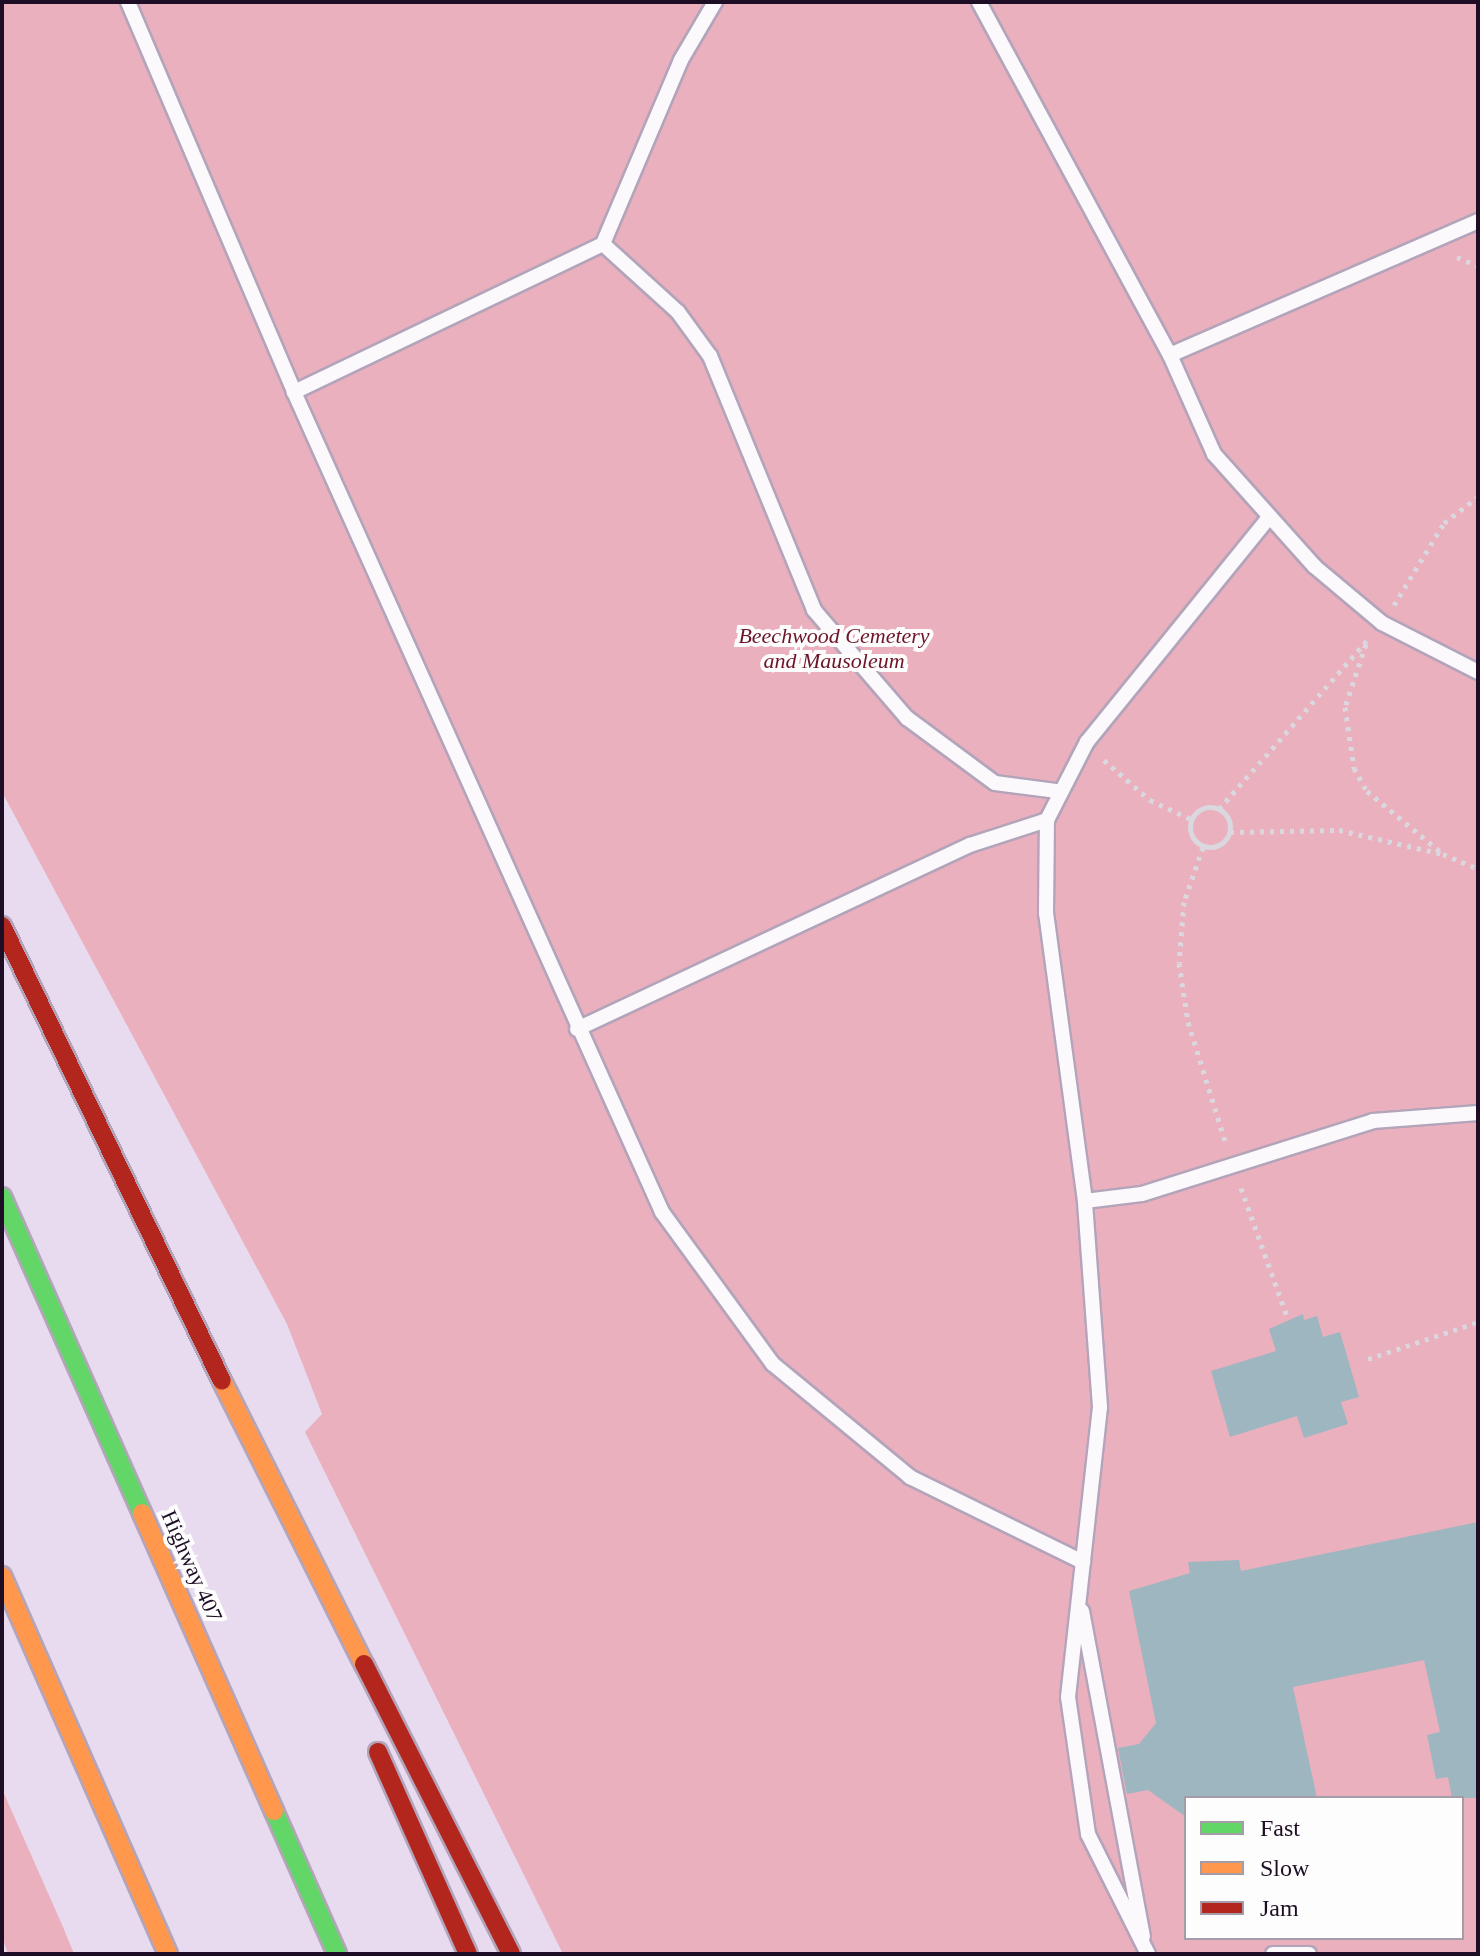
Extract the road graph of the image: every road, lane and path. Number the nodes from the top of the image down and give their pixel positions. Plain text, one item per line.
1 (128, 2) edge
2 (715, 2) edge
3 (979, 2) edge
4 (1478, 221) edge
5 (603, 244) junction
6 (1170, 355) junction
7 (294, 392) junction
8 (1478, 497) edge
9 (1267, 520) junction
10 (1382, 623) junction
11 (1368, 639) junction
12 (1478, 672) edge
13 (1087, 742) junction
14 (1057, 791) junction
15 (1219, 809) junction
16 (1191, 819) junction
17 (1047, 820) junction
18 (1230, 832) junction
19 (1203, 847) junction
20 (1443, 854) junction
21 (1478, 869) edge
22 (2, 926) edge
23 (577, 1029) junction
24 (1478, 1113) edge
25 (1234, 1168) junction
26 (2, 1197) edge
27 (1085, 1201) junction
28 (1288, 1319) dead end
29 (1478, 1322) edge
30 (1368, 1359) dead end
31 (243, 1424) junction
32 (1083, 1562) junction
33 (2, 1576) edge
34 (1079, 1595) junction
35 (342, 1668) dead end
36 (372, 1740) dead end
37 (1147, 1953) edge
38 (167, 1954) edge
39 (337, 1954) edge
40 (468, 1954) edge
41 (511, 1954) edge
42 (1273, 1954) edge
43 (1309, 1954) edge

1 - 7 lane
2 - 5 lane
3 - 6 lane
4 - 6 lane
5 - 7 lane
5 - 14 lane
6 - 9 lane
7 - 23 lane
8 - 10 path
9 - 10 lane
9 - 13 lane
10 - 11 path
10 - 12 lane
11 - 15 path
11 - 20 path
13 - 14 lane
13 - 16 path
14 - 17 lane
15 - 16 path
15 - 18 path
16 - 19 path
17 - 23 lane
17 - 27 lane
18 - 19 path
18 - 20 path
19 - 25 path
20 - 21 path
22 - 31 highway
23 - 32 lane
24 - 25 lane
25 - 27 lane
25 - 28 path
26 - 39 highway, Highway 407
27 - 32 lane
29 - 30 path
31 - 35 highway
31 - 41 highway
32 - 34 lane
33 - 38 highway
34 - 37 lane
34 - 37 lane
36 - 40 highway
42 - 43 lane

